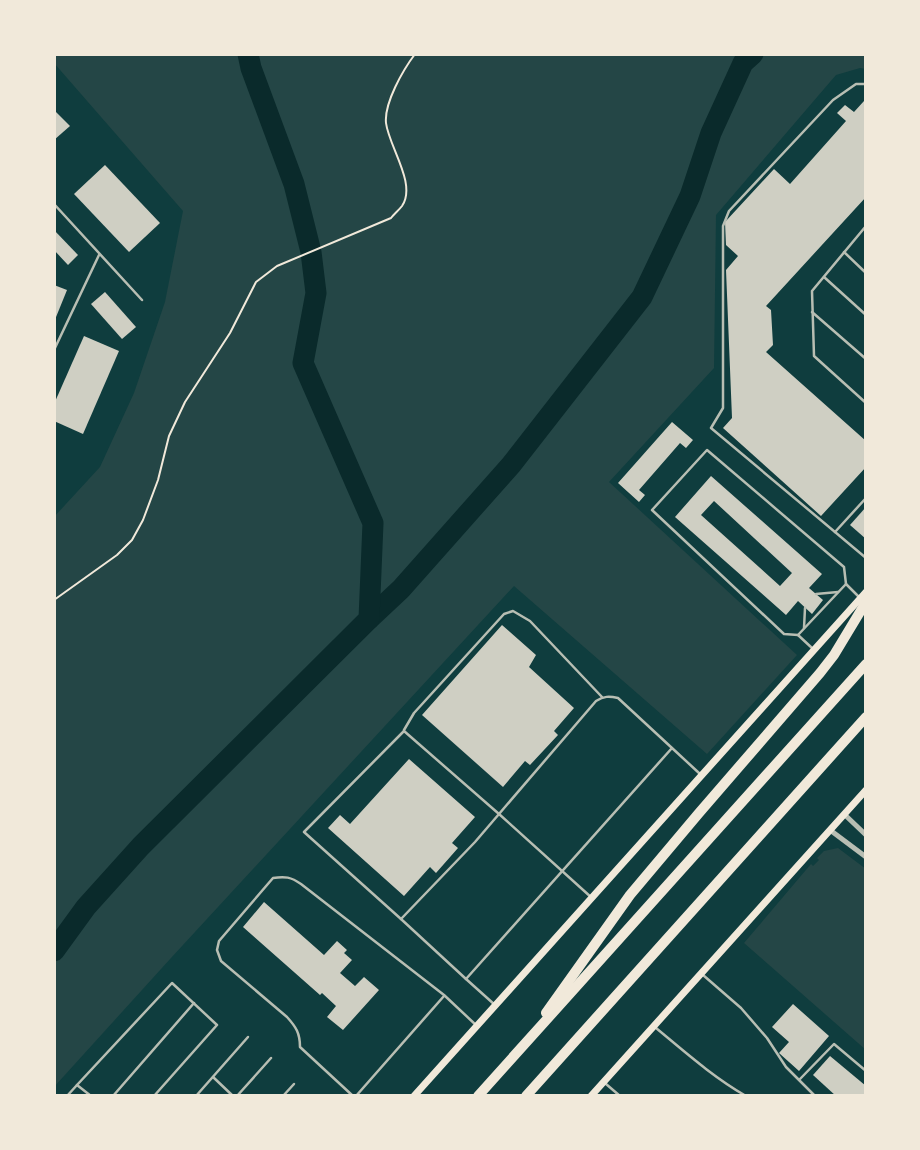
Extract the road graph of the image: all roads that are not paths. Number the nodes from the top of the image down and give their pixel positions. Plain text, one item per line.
1 (866, 84) edge
2 (54, 204) edge
3 (866, 226) edge
4 (844, 253) junction
5 (100, 254) junction
6 (866, 273) edge
7 (823, 277) junction
8 (142, 300) dead end
9 (813, 312) junction
10 (866, 315) edge
11 (54, 350) edge
12 (866, 359) edge
13 (866, 403) edge
14 (866, 498) edge
15 (834, 533) junction
16 (866, 558) edge
17 (845, 584) junction
18 (838, 592) junction
19 (816, 594) dead end
20 (864, 597) edge
21 (805, 608) dead end
22 (804, 628) junction
23 (798, 635) junction
24 (814, 650) junction
25 (866, 664) edge
26 (602, 697) junction
27 (866, 717) edge
28 (404, 731) junction
29 (672, 748) junction
30 (702, 776) junction
31 (866, 790) edge
32 (499, 814) junction
33 (844, 814) junction
34 (830, 830) junction
35 (866, 835) edge
36 (866, 857) edge
37 (562, 871) junction
38 (592, 898) junction
39 (401, 919) junction
40 (701, 973) junction
41 (466, 979) junction
42 (444, 995) junction
43 (194, 1003) junction
44 (495, 1005) junction
45 (477, 1026) junction
46 (653, 1026) junction
47 (248, 1037) dead end
48 (517, 1052) junction
49 (271, 1058) dead end
50 (866, 1071) edge
51 (213, 1077) junction
52 (800, 1079) junction
53 (603, 1082) junction
54 (77, 1084) junction
55 (294, 1084) dead end
56 (67, 1096) edge
57 (91, 1096) edge
58 (113, 1096) edge
59 (153, 1096) edge
60 (196, 1096) edge
61 (235, 1096) edge
62 (283, 1096) edge
63 (354, 1096) edge
64 (414, 1096) edge
65 (478, 1096) edge
66 (526, 1096) edge
67 (590, 1096) edge
68 (620, 1096) edge
69 (746, 1096) edge
70 (815, 1096) edge

1 - 15 lane
2 - 5 lane
3 - 4 lane
4 - 6 lane
4 - 7 lane
5 - 8 lane
5 - 11 lane
7 - 9 lane
7 - 10 lane
9 - 12 lane
9 - 13 lane
14 - 15 lane
15 - 16 lane
17 - 18 lane
17 - 20 lane
17 - 23 lane
18 - 19 lane
18 - 22 lane
20 - 24 main road
20 - 48 highway
21 - 22 lane
22 - 23 lane
23 - 24 lane
24 - 30 main road
25 - 48 highway
26 - 28 lane
26 - 29 lane
26 - 32 lane
27 - 66 highway
28 - 32 lane
28 - 39 lane
29 - 30 lane
29 - 37 lane
30 - 38 main road
31 - 33 main road
32 - 37 lane
32 - 39 lane
33 - 34 main road
33 - 35 street
34 - 36 street
34 - 40 main road
37 - 38 lane
37 - 41 lane
38 - 44 main road
39 - 41 lane
40 - 46 main road
40 - 52 lane
41 - 44 lane
42 - 45 lane
42 - 63 lane
42 - 63 lane
43 - 54 lane
43 - 58 lane
43 - 59 lane
44 - 45 main road
45 - 64 main road
46 - 53 main road
46 - 69 lane
47 - 51 lane
48 - 65 highway
49 - 61 lane
50 - 52 lane
51 - 60 lane
51 - 61 lane
52 - 70 lane
53 - 67 main road
53 - 68 lane
54 - 56 lane
54 - 57 lane
55 - 62 lane

